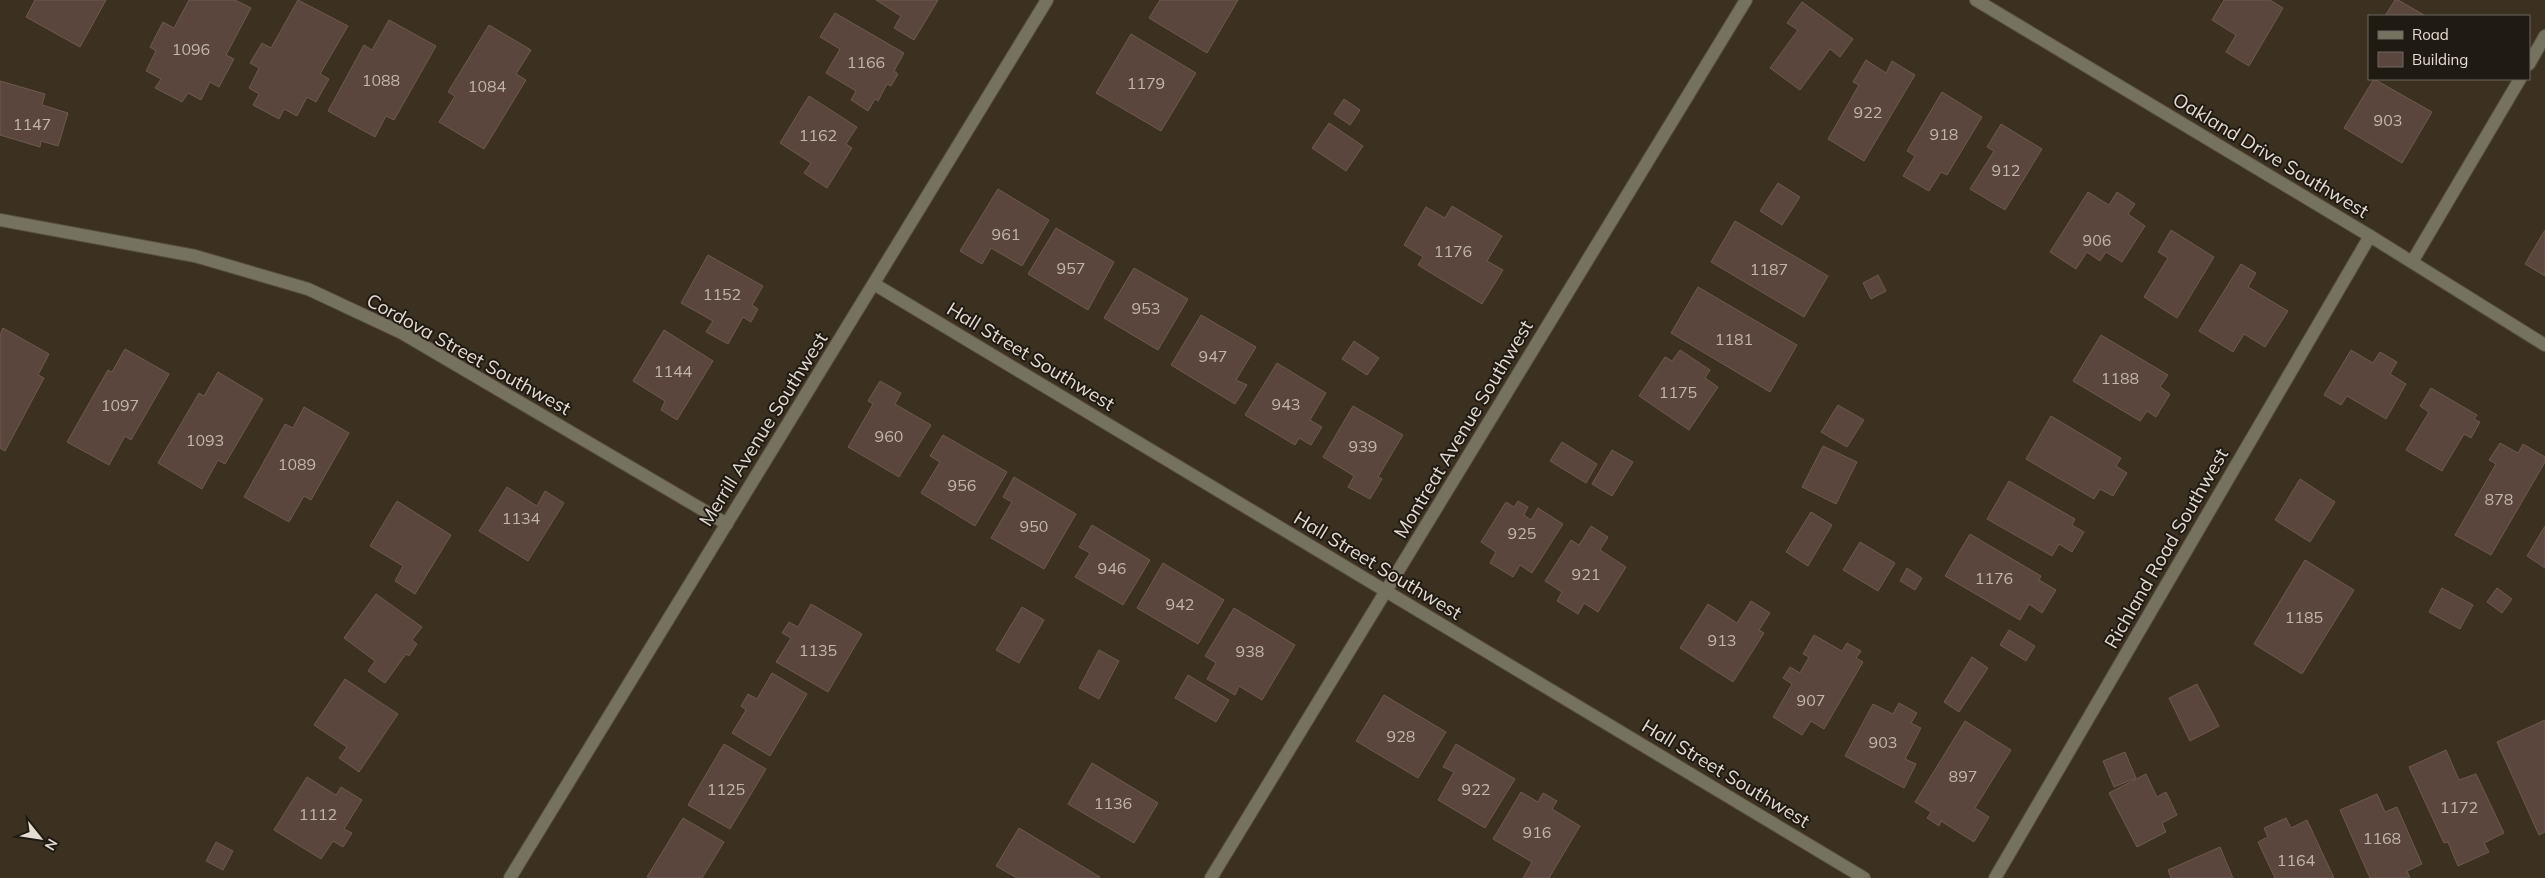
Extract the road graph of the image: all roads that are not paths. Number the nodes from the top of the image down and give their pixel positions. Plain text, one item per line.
1 (1047, 0) edge
2 (1746, 0) edge
3 (1976, 0) edge
4 (2545, 36) edge
5 (2530, 62) edge
6 (2519, 80) edge
7 (0, 220) edge
8 (2370, 236) junction
9 (2412, 262) junction
10 (874, 284) junction
11 (2545, 345) edge
12 (727, 524) junction
13 (1386, 591) junction
14 (510, 878) edge
15 (1211, 878) edge
16 (1864, 878) edge
17 (1995, 878) edge

1 - 10 street, Merrill Avenue Southwest
2 - 13 street, Montreat Avenue Southwest
3 - 8 street, Oakland Drive Southwest
4 - 5 street
6 - 9 street
7 - 12 street, Cordova Street Southwest
8 - 9 street, Oakland Drive Southwest
8 - 17 street, Richland Road Southwest
9 - 11 street, Oakland Drive Southwest
10 - 12 street, Merrill Avenue Southwest
10 - 13 street, Hall Street Southwest
12 - 14 street, Merrill Avenue Southwest
13 - 15 street, Montreat Avenue Southwest
13 - 16 street, Hall Street Southwest

